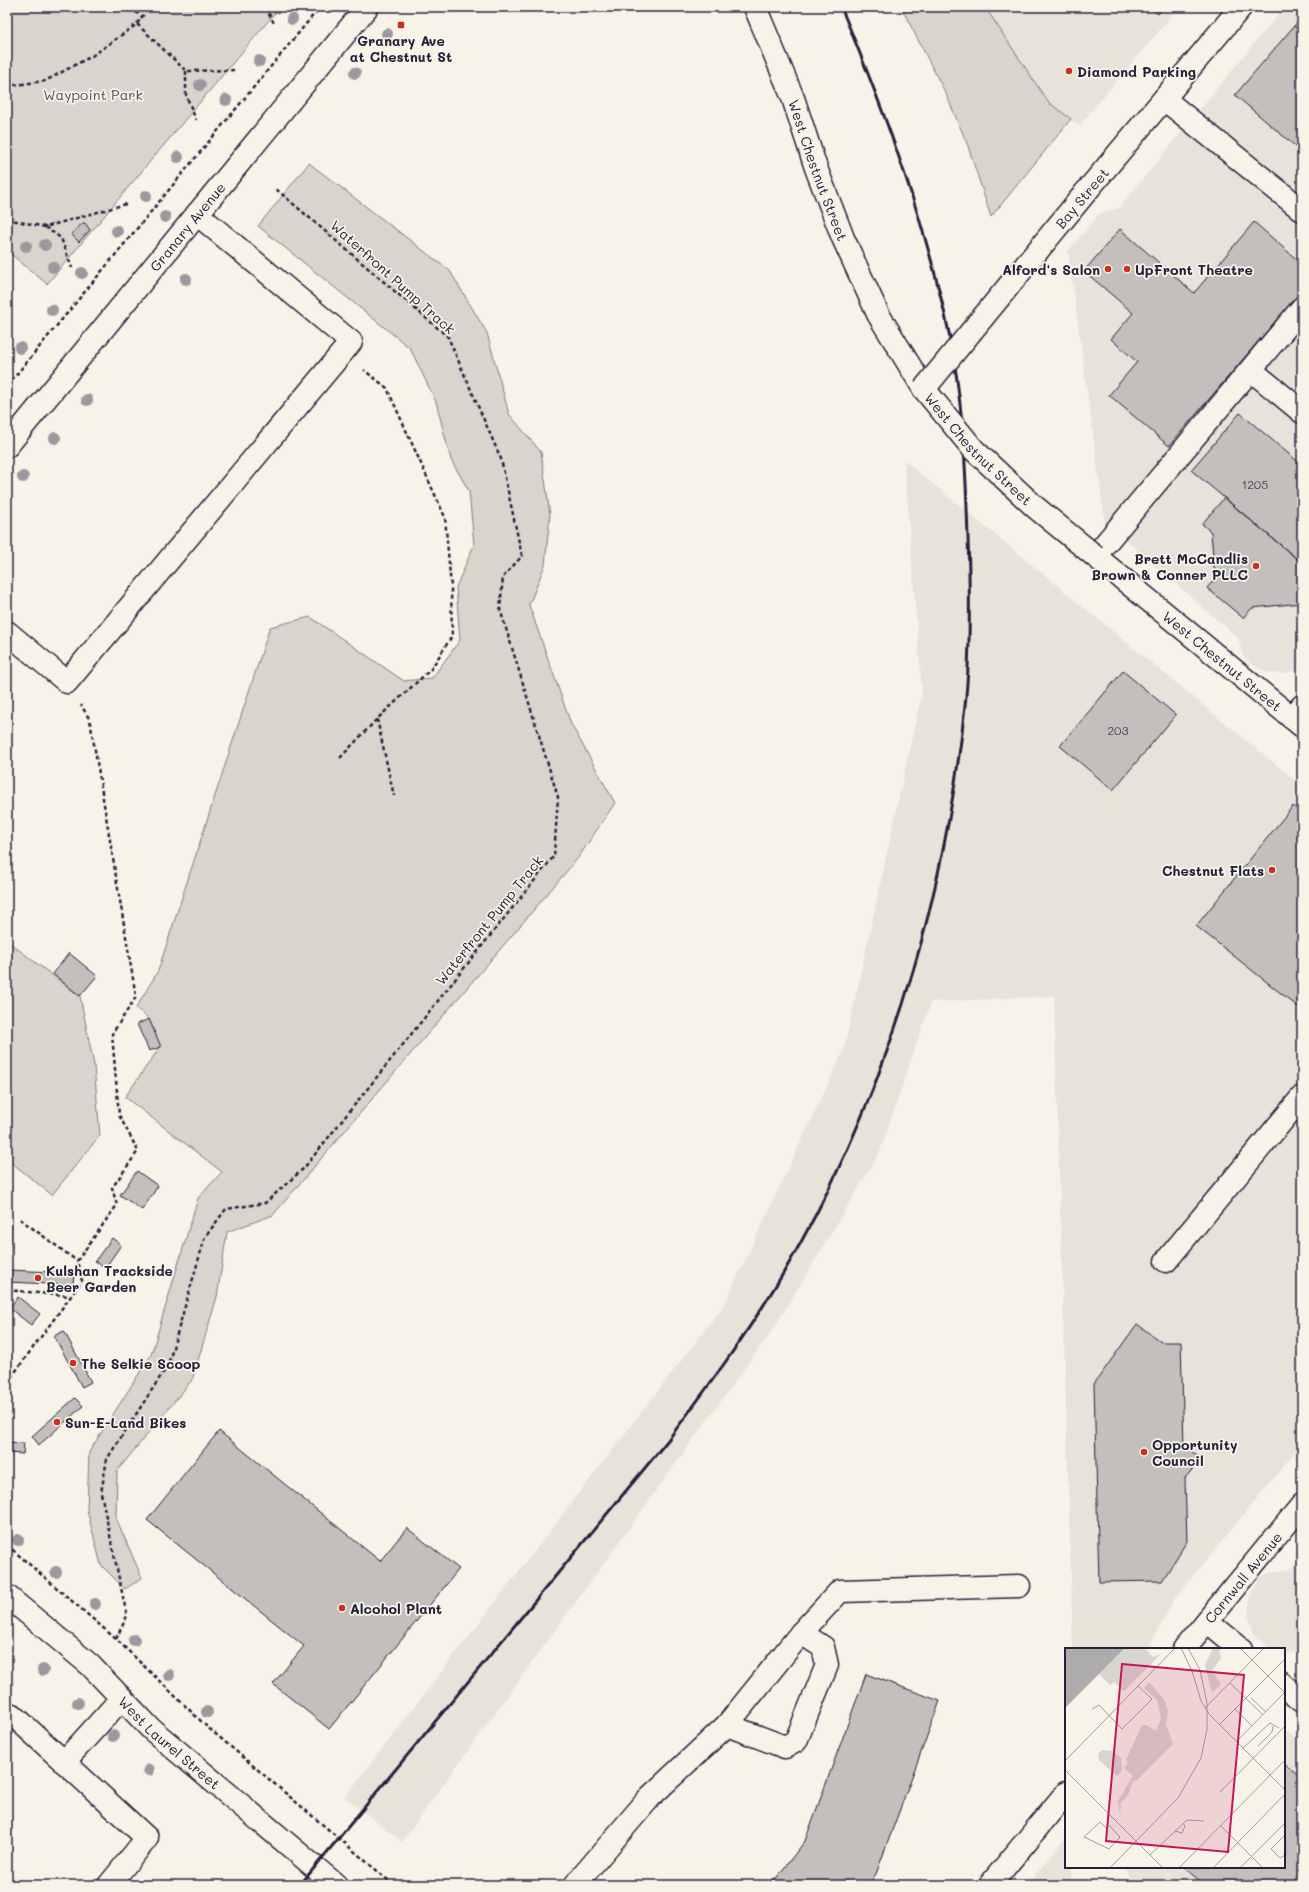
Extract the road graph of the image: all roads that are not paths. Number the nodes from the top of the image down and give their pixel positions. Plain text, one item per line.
1 (367, 7) edge
2 (755, 7) edge
3 (1241, 7) edge
4 (1164, 99) junction
5 (1302, 210) edge
6 (196, 214) junction
7 (1302, 308) edge
8 (1251, 370) junction
9 (924, 389) junction
10 (1302, 412) edge
11 (7, 446) edge
12 (1095, 556) junction
13 (7, 632) edge
14 (1299, 717) edge
15 (1302, 1098) edge
16 (1166, 1261) dead end
17 (1302, 1505) edge
18 (1019, 1586) dead end
19 (7, 1596) edge
20 (1207, 1621) junction
21 (801, 1633) junction
22 (1185, 1648) edge
23 (1240, 1648) edge
24 (1285, 1686) edge
25 (122, 1698) junction
26 (1302, 1700) edge
27 (13, 1715) dead end
28 (727, 1725) junction
29 (64, 1762) junction
30 (1065, 1794) edge
31 (109, 1885) edge
32 (336, 1885) edge
33 (575, 1885) edge
34 (990, 1885) edge

1 - 6 street, Granary Avenue
2 - 9 street, West Chestnut Street
3 - 4 street, Bay Street
4 - 5 street
4 - 9 street, Bay Street, bridge
6 - 11 street, Granary Avenue
6 - 13 street
7 - 8 street
8 - 10 street
8 - 12 street
9 - 12 street, West Chestnut Street, bridge
12 - 14 street, West Chestnut Street
15 - 16 street
17 - 20 street, Cornwall Avenue
18 - 21 street
19 - 25 street, West Laurel Street
20 - 22 street, Cornwall Avenue
20 - 23 street
21 - 28 street
21 - 28 street
24 - 26 street
25 - 29 street
25 - 32 street, West Laurel Street
27 - 29 street
28 - 33 street
29 - 31 street
30 - 34 street

